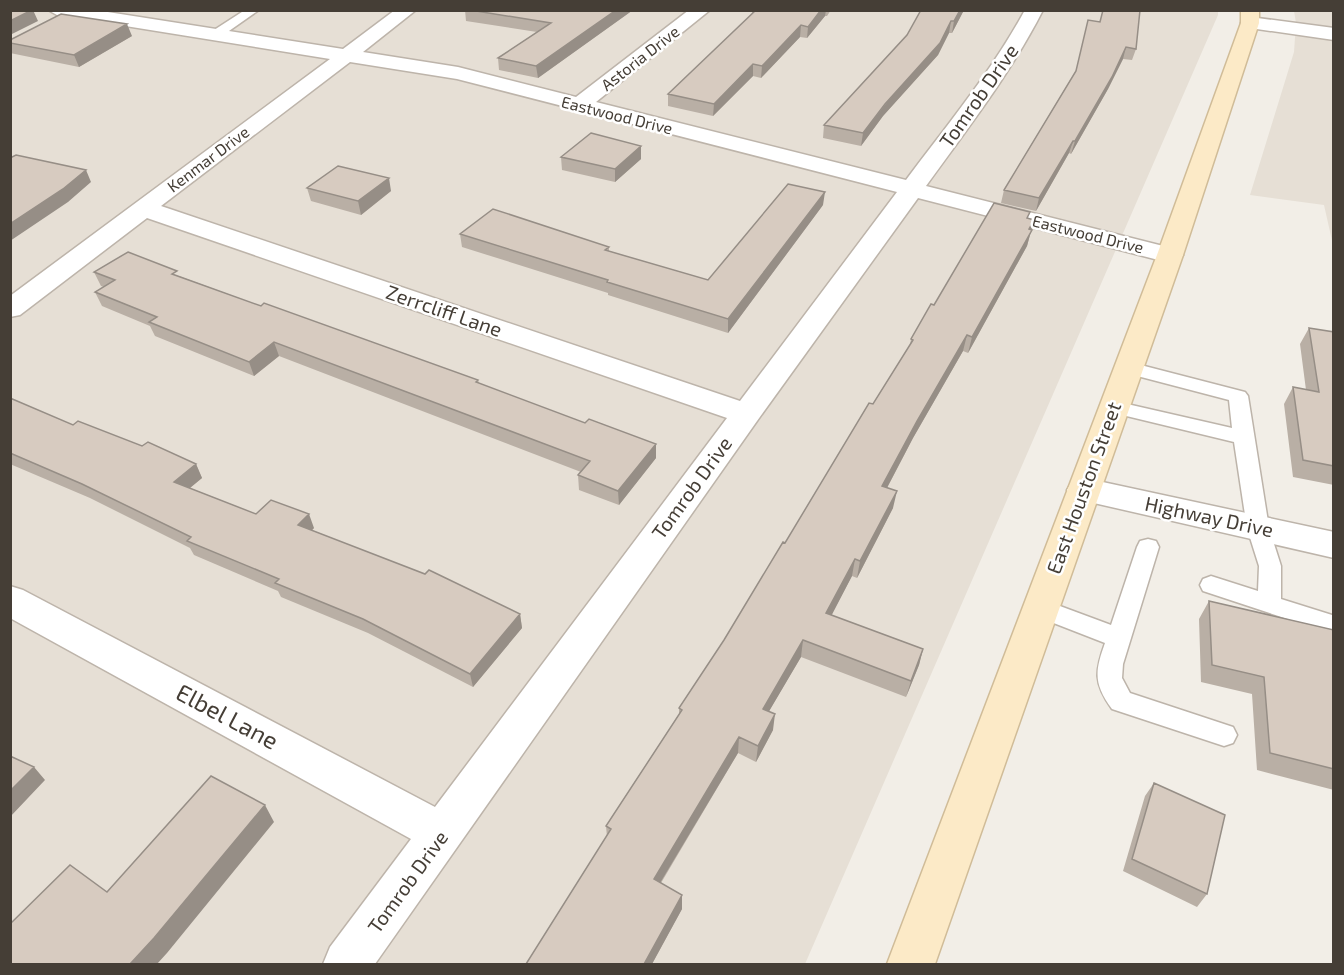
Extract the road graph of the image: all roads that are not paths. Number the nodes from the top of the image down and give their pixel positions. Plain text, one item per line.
1 (255, 10) edge
2 (407, 10) edge
3 (701, 10) edge
4 (1034, 10) edge
5 (65, 14) edge
6 (1250, 17) edge
7 (1334, 34) edge
8 (215, 35) junction
9 (347, 56) junction
10 (579, 105) junction
11 (911, 190) junction
12 (142, 208) junction
13 (1170, 255) junction
14 (10, 309) edge
15 (1129, 368) junction
16 (1114, 407) junction
17 (746, 414) junction
18 (1242, 436) junction
19 (1084, 490) junction
20 (1258, 528) junction
21 (1334, 545) edge
22 (1148, 547) dead end
23 (1211, 585) dead end
24 (10, 600) edge
25 (1269, 604) junction
26 (1041, 608) junction
27 (1324, 622) dead end
28 (1119, 638) junction
29 (1224, 735) dead end
30 (443, 834) junction
31 (347, 964) edge
32 (912, 964) edge

1 - 8 lane
2 - 9 street, Kenmar Drive
3 - 10 street, Astoria Drive
4 - 11 street, Tomrob Drive
5 - 8 street, Eastwood Drive
6 - 7 street
6 - 13 main road, East Houston Street
8 - 9 street, Eastwood Drive
9 - 10 street, Eastwood Drive
9 - 12 street, Kenmar Drive
10 - 11 street, Eastwood Drive
11 - 13 street, Eastwood Drive
11 - 17 street, Tomrob Drive
12 - 14 street, Kenmar Drive
12 - 17 street, Zerrcliff Lane
13 - 15 main road, East Houston Street
15 - 16 main road, East Houston Street
15 - 18 lane
16 - 18 lane
16 - 19 main road, East Houston Street
17 - 30 street, Tomrob Drive
18 - 20 lane
19 - 20 street, Highway Drive
19 - 26 main road, East Houston Street
20 - 21 street, Highway Drive
20 - 25 lane
22 - 28 lane
23 - 25 lane
24 - 30 street, Elbel Lane
25 - 27 lane
26 - 28 lane
26 - 32 main road, East Houston Street
28 - 29 lane
30 - 31 street, Tomrob Drive

